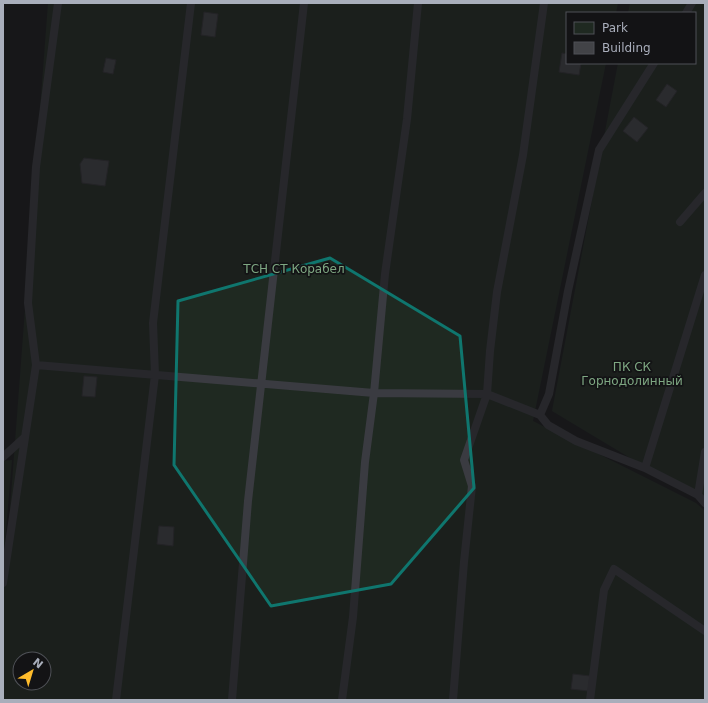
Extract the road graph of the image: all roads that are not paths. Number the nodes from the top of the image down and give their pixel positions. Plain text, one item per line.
1 (58, 3) edge
2 (191, 3) edge
3 (304, 3) edge
4 (418, 3) edge
5 (544, 3) edge
6 (692, 3) edge
7 (687, 12) edge
8 (653, 64) edge
9 (705, 193) edge
10 (680, 222) dead end
11 (705, 275) edge
12 (36, 366) junction
13 (155, 375) junction
14 (260, 383) junction
15 (374, 393) junction
16 (487, 394) junction
17 (540, 415) junction
18 (25, 437) junction
19 (705, 452) edge
20 (3, 457) edge
21 (645, 468) junction
22 (698, 495) junction
23 (705, 503) edge
24 (3, 583) edge
25 (705, 631) edge
26 (116, 700) edge
27 (232, 700) edge
28 (342, 700) edge
29 (453, 700) edge
30 (590, 700) edge

1 - 12 lane
2 - 13 lane
3 - 14 lane
4 - 15 lane
5 - 16 lane
6 - 7 lane
8 - 17 lane
9 - 10 lane
11 - 21 lane
12 - 13 lane
12 - 18 lane
13 - 14 lane
13 - 26 lane
14 - 15 lane
14 - 27 lane
15 - 16 lane
15 - 28 lane
16 - 17 lane
16 - 29 lane
17 - 21 lane
18 - 20 lane
18 - 24 lane
19 - 22 lane
21 - 22 lane
22 - 23 lane
25 - 30 lane

